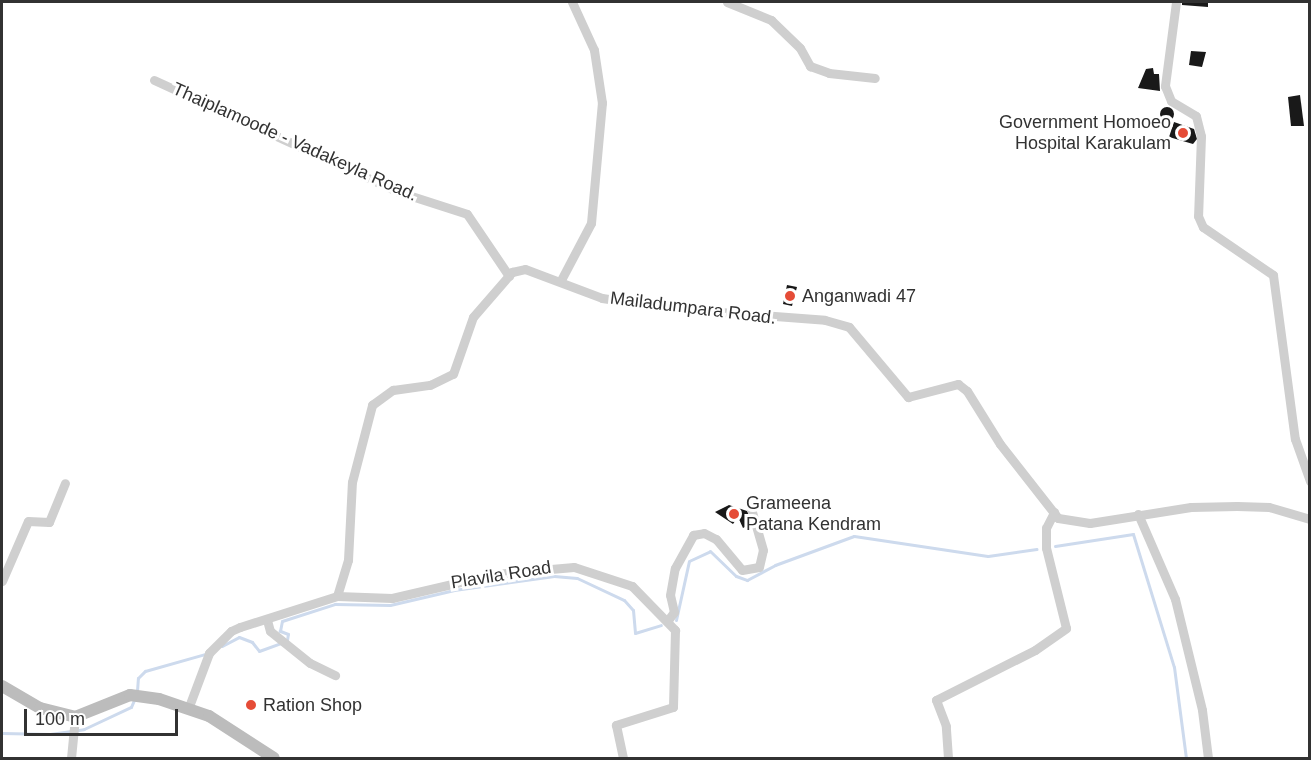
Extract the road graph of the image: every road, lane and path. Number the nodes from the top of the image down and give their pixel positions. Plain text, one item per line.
1 (572, 2) edge
2 (727, 2) edge
3 (1176, 2) edge
4 (875, 78) dead end
5 (154, 80) dead end
6 (509, 276) junction
7 (561, 280) junction
8 (1310, 482) edge
9 (65, 483) dead end
10 (750, 505) dead end
11 (1054, 512) junction
12 (1138, 514) junction
13 (1310, 519) edge
14 (2, 581) edge
15 (337, 596) junction
16 (267, 620) junction
17 (668, 620) junction
18 (335, 675) dead end
19 (2, 686) edge
20 (188, 709) junction
21 (75, 717) junction
22 (71, 759) edge
23 (274, 759) edge
24 (623, 759) edge
25 (948, 759) edge
26 (1208, 759) edge

1 - 7 street
2 - 4 street
3 - 8 street
5 - 6 street, Thaiplamoode - Vadakeyla Road.
6 - 7 street, Mailadumpara Road.
6 - 15 street
7 - 11 street, Mailadumpara Road.
9 - 14 street
10 - 17 street
11 - 12 street
11 - 25 street
12 - 13 street
12 - 26 street
15 - 16 street
15 - 17 street, Plavila Road
16 - 18 street
16 - 20 street
17 - 24 street
19 - 21 main road
20 - 21 main road
20 - 23 main road
21 - 22 street

